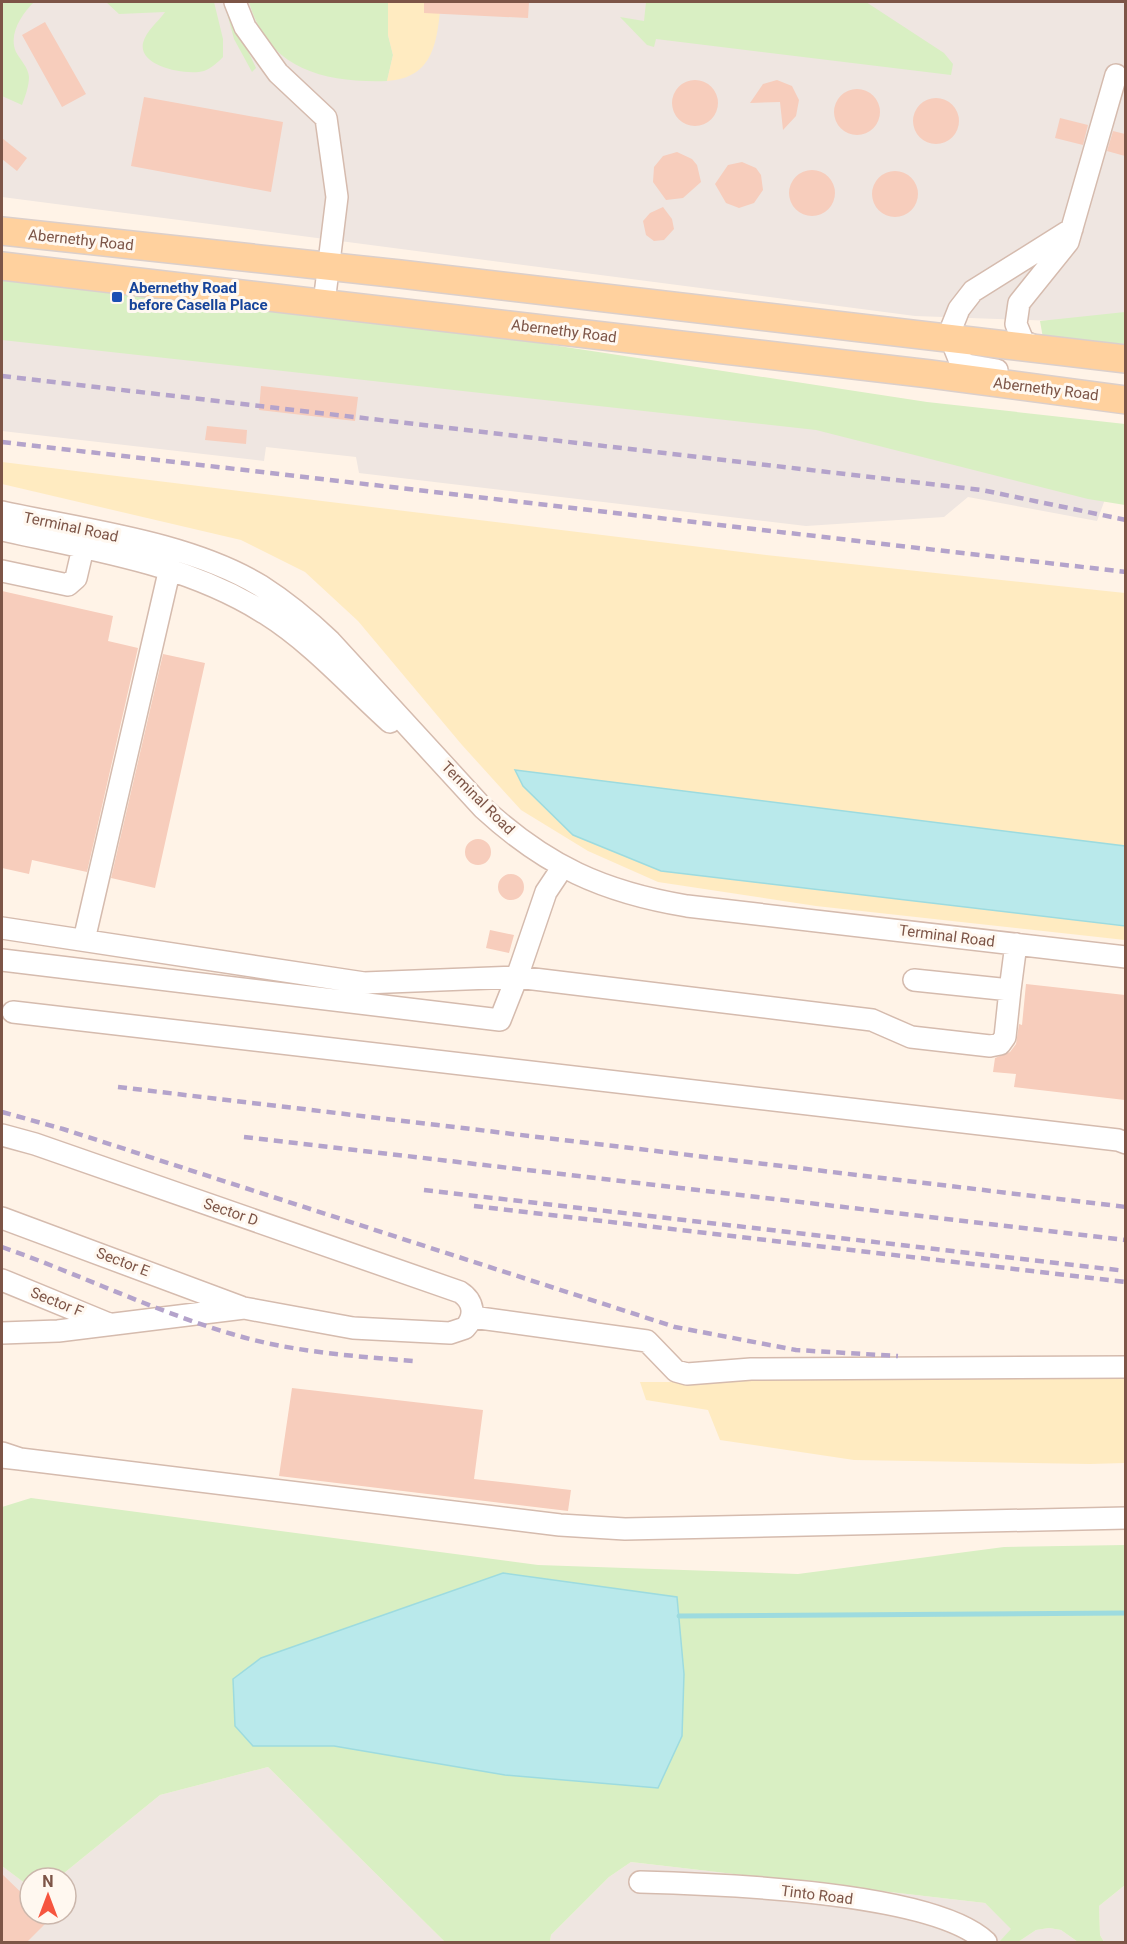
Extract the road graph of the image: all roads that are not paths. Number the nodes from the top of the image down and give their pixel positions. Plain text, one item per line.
1 (235, 2) edge
2 (1116, 75) dead end
3 (1072, 229) junction
4 (2, 231) edge
5 (2, 266) edge
6 (328, 266) junction
7 (324, 303) junction
8 (951, 339) junction
9 (1044, 350) junction
10 (1125, 359) edge
11 (1125, 399) edge
12 (2, 512) edge
13 (2, 530) edge
14 (83, 548) junction
15 (170, 568) junction
16 (2, 571) edge
17 (483, 808) junction
18 (562, 868) junction
19 (2, 928) edge
20 (84, 940) junction
21 (1016, 944) junction
22 (1125, 957) edge
23 (2, 960) edge
24 (517, 977) junction
25 (914, 980) dead end
26 (1010, 990) junction
27 (14, 1012) dead end
28 (2, 1135) edge
29 (1125, 1143) edge
30 (2, 1218) edge
31 (2, 1280) edge
32 (244, 1308) junction
33 (472, 1317) junction
34 (112, 1325) junction
35 (2, 1333) edge
36 (1125, 1367) edge
37 (8, 1456) edge
38 (1125, 1518) edge
39 (640, 1882) dead end
40 (986, 1942) edge

1 - 6 street
2 - 3 street
3 - 8 street
3 - 9 street
4 - 6 main road, Abernethy Road
5 - 7 main road, Abernethy Road
6 - 7 street
6 - 8 main road, Abernethy Road
7 - 11 main road, Abernethy Road
8 - 9 main road, Abernethy Road
8 - 11 street
9 - 10 main road, Abernethy Road
12 - 17 street, Terminal Road
13 - 14 street
14 - 15 street
14 - 16 street
15 - 17 street
15 - 20 street
17 - 18 street, Terminal Road
18 - 21 street, Terminal Road
18 - 24 street
19 - 20 street
20 - 24 street
21 - 22 street, Terminal Road
21 - 26 street
23 - 24 street
24 - 26 street
25 - 26 street
27 - 29 street
28 - 33 street, Sector D
30 - 32 street, Sector E
31 - 34 street, Sector F
32 - 33 street
32 - 34 street
33 - 36 street
34 - 35 street
37 - 38 street
39 - 40 street, Tinto Road

